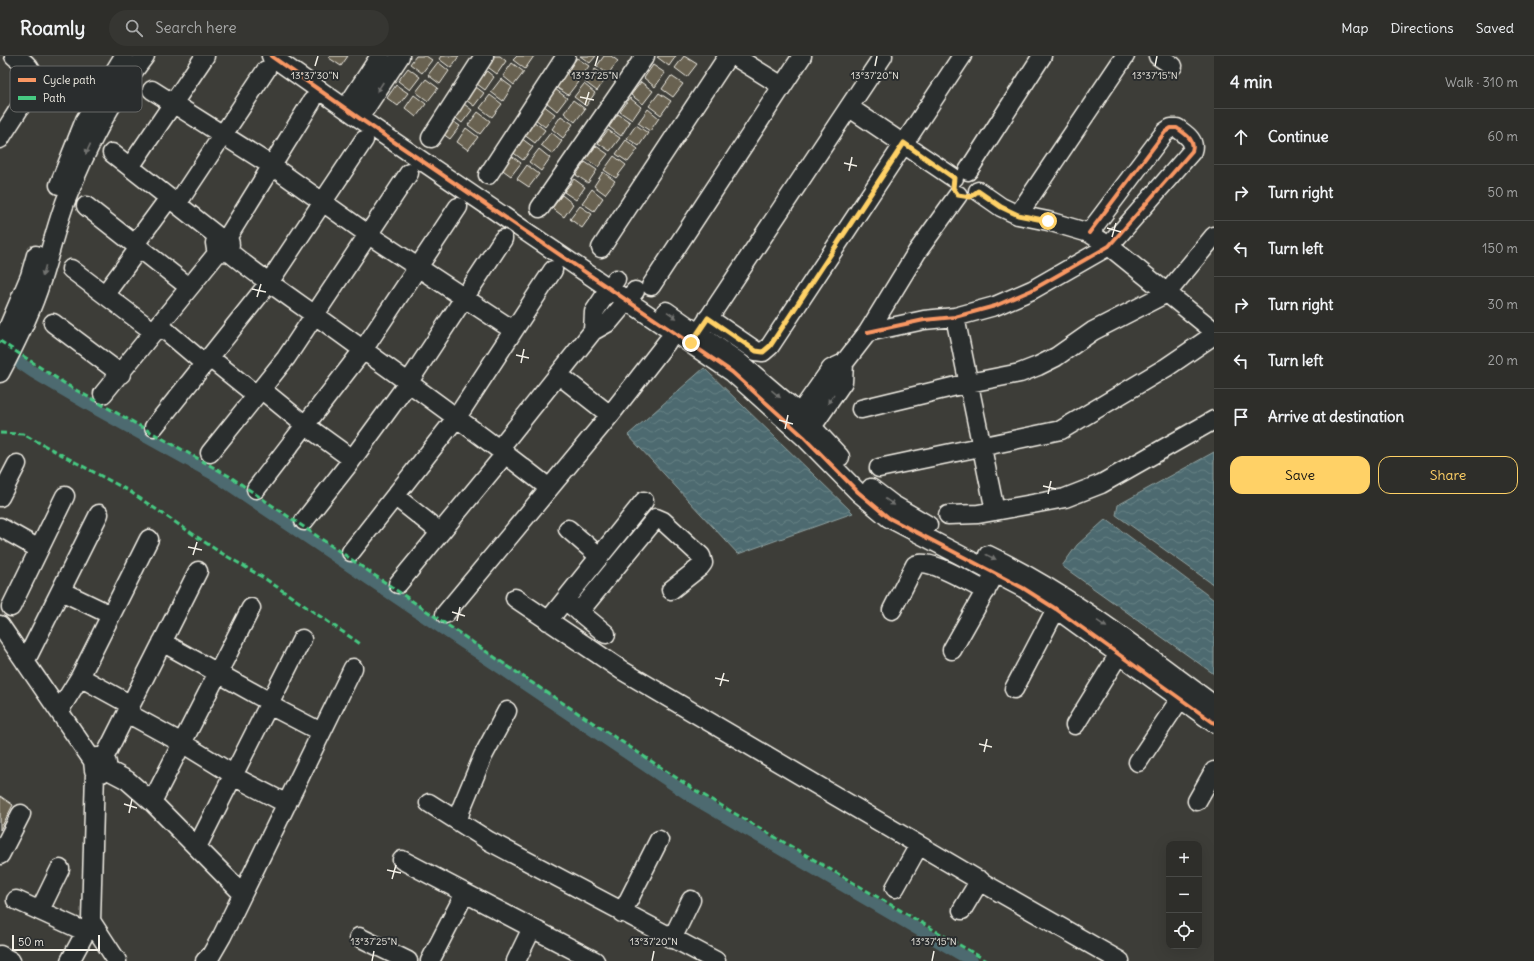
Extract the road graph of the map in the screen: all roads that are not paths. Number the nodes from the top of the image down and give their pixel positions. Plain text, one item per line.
1 (14, 56) edge
2 (124, 56) edge
3 (145, 56) edge
4 (205, 56) edge
5 (288, 56) edge
6 (380, 56) edge
7 (400, 56) edge
8 (484, 56) edge
9 (566, 56) edge
10 (645, 56) edge
11 (728, 56) edge
12 (734, 56) edge
13 (802, 56) edge
14 (883, 56) edge
15 (962, 56) edge
16 (1042, 56) edge
17 (1125, 56) edge
18 (1158, 56) edge
19 (269, 63) edge
20 (28, 66) edge
21 (119, 66) edge
22 (137, 66) edge
23 (1173, 66) dead end
24 (782, 86) junction
25 (152, 90) dead end
26 (312, 101) dead end
27 (173, 103) junction
28 (850, 108) junction
29 (356, 109) junction
30 (16, 112) edge
31 (98, 112) edge
32 (101, 112) edge
33 (92, 124) junction
34 (223, 135) junction
35 (431, 138) dead end
36 (0, 139) edge
37 (364, 140) dead end
38 (904, 143) junction
39 (112, 153) dead end
40 (272, 166) junction
41 (130, 167) junction
42 (410, 173) dead end
43 (488, 174) dead end
44 (960, 181) junction
45 (173, 201) junction
46 (323, 202) junction
47 (86, 206) dead end
48 (458, 207) dead end
49 (1018, 215) junction
50 (535, 222) junction
51 (1089, 233) junction
52 (369, 235) junction
53 (1214, 236) edge
54 (503, 239) dead end
55 (223, 245) junction
56 (137, 246) junction
57 (1109, 246) junction
58 (601, 248) dead end
59 (418, 267) junction
60 (71, 269) dead end
61 (553, 270) dead end
62 (613, 283) junction
63 (268, 284) junction
64 (189, 287) junction
65 (638, 292) junction
66 (1167, 293) junction
67 (104, 294) junction
68 (464, 297) junction
69 (316, 316) junction
70 (955, 317) junction
71 (52, 323) dead end
72 (156, 328) junction
73 (513, 330) junction
74 (593, 331) junction
75 (1214, 331) edge
76 (699, 332) junction
77 (868, 332) junction
78 (1214, 335) edge
79 (667, 342) dead end
80 (7, 343) edge
81 (363, 350) junction
82 (207, 361) junction
83 (844, 363) junction
84 (0, 373) edge
85 (121, 374) junction
86 (559, 375) junction
87 (408, 383) junction
88 (969, 383) junction
89 (259, 392) junction
90 (103, 394) dead end
91 (861, 409) dead end
92 (610, 415) junction
93 (457, 417) junction
94 (795, 420) junction
95 (1214, 420) edge
96 (305, 426) junction
97 (154, 427) dead end
98 (808, 432) junction
99 (982, 446) junction
100 (503, 451) junction
101 (210, 453) dead end
102 (352, 459) junction
103 (17, 464) dead end
104 (878, 468) dead end
105 (549, 488) junction
106 (256, 490) dead end
107 (65, 496) dead end
108 (0, 497) edge
109 (396, 497) junction
110 (644, 501) dead end
111 (995, 511) junction
112 (99, 514) dead end
113 (948, 515) dead end
114 (304, 521) dead end
115 (0, 527) edge
116 (568, 529) dead end
117 (440, 532) junction
118 (149, 539) dead end
119 (948, 543) junction
120 (39, 549) junction
121 (351, 552) dead end
122 (600, 557) junction
123 (198, 571) dead end
124 (996, 573) junction
125 (398, 584) dead end
126 (671, 590) dead end
127 (61, 591) junction
128 (986, 591) junction
129 (515, 598) dead end
130 (565, 601) junction
131 (11, 607) dead end
132 (251, 608) dead end
133 (1056, 609) junction
134 (892, 610) dead end
135 (579, 612) junction
136 (445, 614) dead end
137 (111, 615) junction
138 (548, 621) junction
139 (0, 625) edge
140 (606, 634) dead end
141 (302, 639) dead end
142 (162, 642) junction
143 (952, 650) dead end
144 (1119, 654) junction
145 (25, 662) junction
146 (353, 668) dead end
147 (218, 672) junction
148 (80, 677) junction
149 (1014, 689) dead end
150 (1180, 699) junction
151 (269, 704) junction
152 (1214, 705) edge
153 (129, 709) junction
154 (59, 711) junction
155 (507, 711) dead end
156 (1214, 723) edge
157 (1075, 725) dead end
158 (321, 732) junction
159 (182, 743) junction
160 (1138, 762) dead end
161 (100, 765) junction
162 (1214, 771) edge
163 (233, 775) junction
164 (1197, 801) dead end
165 (152, 802) junction
166 (429, 803) dead end
167 (287, 804) junction
168 (21, 814) dead end
169 (458, 821) junction
170 (659, 840) dead end
171 (919, 844) junction
172 (197, 847) junction
173 (0, 855) edge
174 (402, 860) dead end
175 (60, 869) dead end
176 (980, 880) junction
177 (895, 888) dead end
178 (242, 893) junction
179 (465, 893) junction
180 (16, 900) dead end
181 (691, 900) dead end
182 (40, 910) junction
183 (962, 910) dead end
184 (622, 913) junction
185 (88, 926) junction
186 (532, 928) junction
187 (360, 937) dead end
188 (672, 939) junction
189 (1092, 954) edge
190 (0, 955) edge
191 (11, 961) edge
192 (70, 961) edge
193 (117, 961) edge
194 (205, 961) edge
195 (408, 961) edge
196 (430, 961) edge
197 (516, 961) edge
198 (595, 961) edge
199 (716, 961) edge
200 (1120, 961) edge

1 - 20 street
2 - 21 street
3 - 22 street
4 - 27 street
5 - 29 street
6 - 29 street
7 -> 29 street
8 - 35 street
9 - 43 street
10 - 50 street
11 - 58 street
12 - 24 street
13 - 24 street
14 - 28 street
15 - 38 street
16 - 44 street
17 - 49 street
18 - 23 street
19 - 29 street
19 - 34 street
24 - 65 street
25 - 27 street
26 - 40 street
27 - 34 street
27 - 41 street
28 - 38 street
28 - 76 street
29 - 50 street
30 - 36 street
31 - 33 street
32 - 33 street
33 - 80 street
34 - 40 street
34 - 45 street
37 - 46 street
38 - 44 street
38 - 76 street
39 - 41 street
40 - 46 street
40 - 55 street
41 - 45 street
42 - 52 street
44 - 49 street
44 - 77 street
45 - 55 street
45 - 56 street
46 - 52 street
46 - 63 street
47 - 56 street
48 - 59 street
49 - 51 street
50 - 62 street
51 - 57 street
51 - 57 street
52 - 59 street
52 - 69 street
53 - 66 street
54 - 68 street
55 - 63 street
55 - 64 street
56 - 64 street
56 - 67 street
57 - 66 street
57 - 70 street
59 - 68 street
59 - 81 street
60 - 67 street
61 - 73 street
62 - 65 street
62 - 74 street
63 - 69 street
63 - 82 street
64 - 72 street
65 - 74 street
65 - 76 street
66 - 75 street
66 - 88 street
67 - 72 street
68 - 73 street
68 - 87 street
69 - 81 street
69 - 89 street
70 - 77 street
70 - 88 street
71 - 85 street
72 - 82 street
72 - 85 street
73 - 93 street
74 - 86 street
76 - 94 street
77 - 83 street
78 - 99 street
79 - 92 street
80 - 84 street
81 - 87 street
81 - 96 street
82 - 89 street
82 - 97 street
83 - 94 street
83 -> 98 street
85 - 90 street
86 - 92 street
86 - 100 street
87 - 93 street
87 - 102 street
88 - 91 street
88 - 99 street
89 - 96 street
89 - 101 street
92 - 105 street
93 - 100 street
93 - 109 street
94 - 98 street
95 - 111 street
96 - 102 street
96 - 106 street
98 - 119 street
99 - 104 street
99 - 111 street
100 - 105 street
100 - 117 street
102 - 114 street
103 - 108 street
105 - 136 street
107 - 120 street
109 - 117 street
109 - 121 street
110 - 122 street
111 - 113 street
112 - 127 street
115 - 120 street
116 - 122 street
117 - 125 street
118 - 137 street
119 - 124 street
119 -> 152 street
120 - 131 street
122 - 130 street
123 - 142 street
124 - 128 street
124 - 133 street
126 - 135 street
127 - 137 street
127 - 145 street
128 - 134 street
128 - 143 street
129 - 138 street
130 - 135 street
130 - 138 street
132 - 147 street
133 - 144 street
133 - 149 street
135 - 140 street
137 - 148 street
138 - 171 street
139 - 145 street
141 - 151 street
142 - 147 street
142 - 153 street
144 - 150 street
144 - 157 street
145 - 154 street
146 - 158 street
147 - 151 street
147 - 159 street
148 - 153 street
148 - 154 street
150 - 156 street
150 - 160 street
151 - 158 street
151 - 163 street
153 - 159 street
153 - 161 street
154 - 161 street
155 - 169 street
158 - 167 street
159 - 163 street
159 - 165 street
161 - 165 street
161 - 185 street
162 - 164 street
163 - 167 street
163 - 172 street
165 - 172 street
166 - 169 street
167 - 178 street
168 - 173 street
169 - 184 street
170 - 184 street
171 - 176 street
171 - 177 street
172 - 178 street
174 - 179 street
175 - 182 street
176 - 183 street
176 - 189 street
178 - 194 street
179 - 186 street
179 - 196 street
180 - 182 street
181 - 188 street
182 - 185 street
184 - 188 street
185 - 192 street
185 - 193 street
186 - 197 street
186 - 198 street
187 - 195 street
188 - 199 street
189 - 200 street
190 - 191 street

